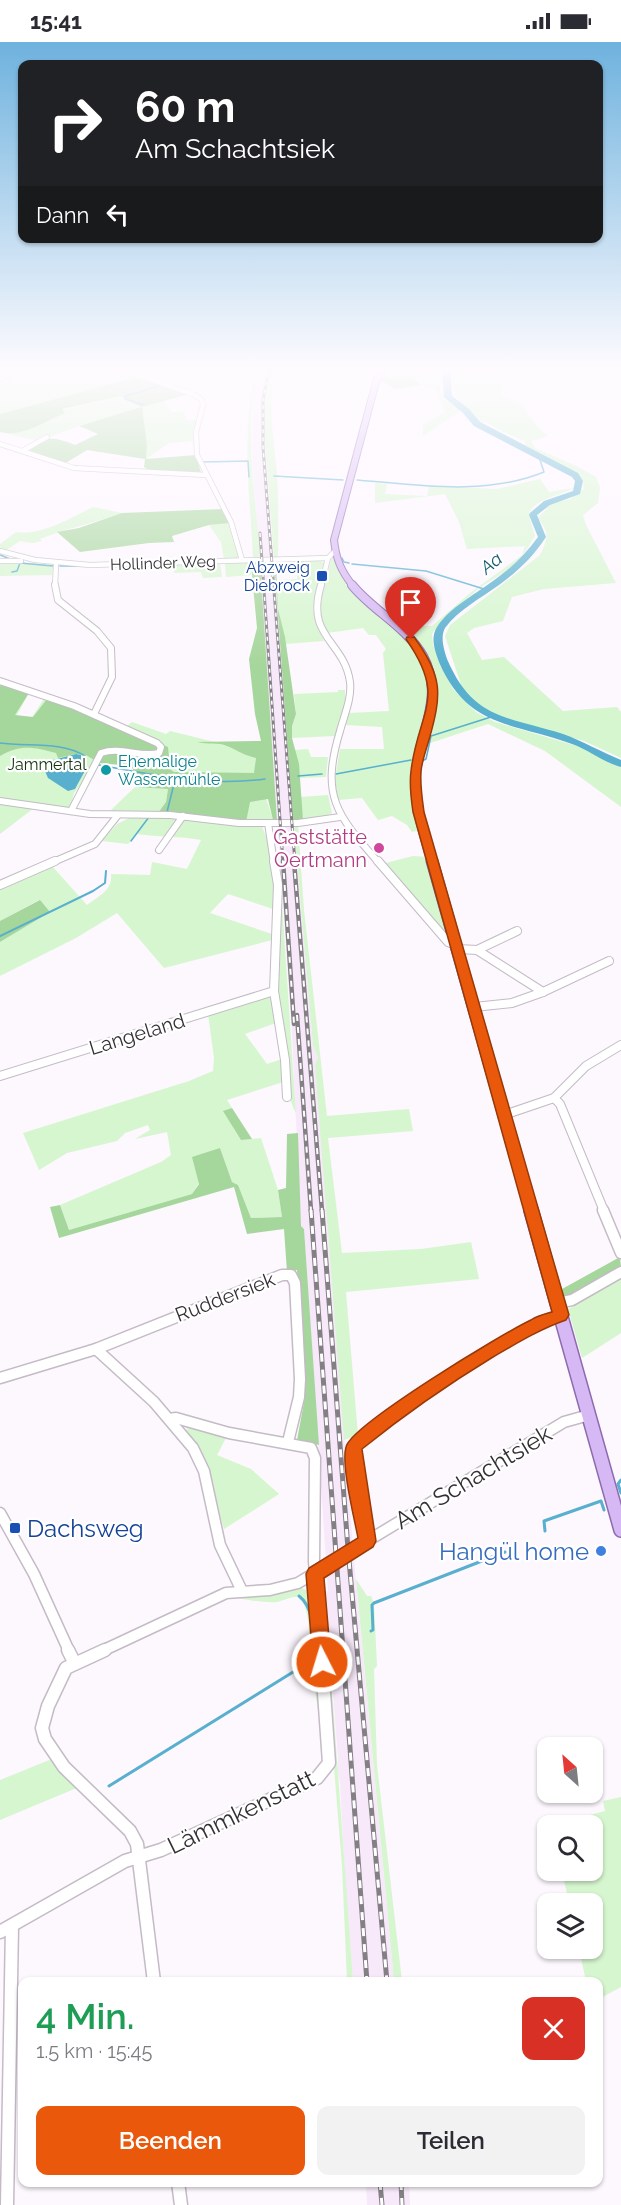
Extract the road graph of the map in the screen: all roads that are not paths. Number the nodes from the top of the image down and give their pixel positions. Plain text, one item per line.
1 (71, 467) edge
2 (202, 467) edge
3 (353, 467) edge
4 (206, 475) junction
5 (0, 551) edge
6 (331, 554) junction
7 (243, 560) junction
8 (0, 561) edge
9 (26, 561) junction
10 (56, 565) junction
11 (0, 681) edge
12 (98, 705) junction
13 (74, 706) junction
14 (94, 714) junction
15 (0, 801) edge
16 (71, 811) junction
17 (118, 815) junction
18 (183, 816) junction
19 (340, 817) junction
20 (268, 823) junction
21 (159, 850) dead end
22 (0, 885) edge
23 (517, 931) dead end
24 (457, 947) junction
25 (477, 950) junction
26 (609, 962) dead end
27 (274, 991) junction
28 (543, 992) junction
29 (474, 1007) junction
30 (621, 1045) edge
31 (0, 1076) edge
32 (287, 1097) dead end
33 (554, 1098) junction
34 (504, 1114) junction
35 (621, 1253) edge
36 (621, 1272) edge
37 (558, 1303) junction
38 (561, 1315) junction
39 (96, 1349) junction
40 (0, 1378) edge
41 (589, 1415) junction
42 (169, 1419) junction
43 (288, 1442) junction
44 (0, 1513) edge
45 (621, 1530) edge
46 (367, 1541) junction
47 (315, 1574) junction
48 (241, 1589) junction
49 (70, 1665) junction
50 (138, 1858) junction
51 (6, 1929) edge
52 (153, 1977) edge
53 (179, 2187) edge
54 (7, 2205) edge
55 (181, 2205) edge

1 - 4 street
2 - 4 street
3 - 6 main road
4 - 7 street
5 - 9 street, Hollinder Weg
6 - 7 street, Hollinder Weg
6 - 19 street
6 - 24 main road
7 - 10 street, Hollinder Weg
8 - 9 street
9 - 10 street, Hollinder Weg
10 - 12 street
11 - 13 street
12 - 13 street
12 - 14 street
13 - 14 street
14 - 16 street
15 - 16 street
16 - 17 street
17 - 18 street
17 - 22 street
18 - 20 street
18 - 21 street
19 - 20 street
19 - 24 street
20 - 27 street
23 - 25 street
24 - 25 street
24 - 29 main road
25 - 28 street
26 - 28 street
27 - 31 street, Langeland
27 - 32 street
28 - 29 street
29 - 34 main road
30 - 33 street
33 - 34 street
33 - 35 street
34 - 37 main road
36 - 37 street
37 - 38 main road
38 - 41 main road
38 - 46 street
39 - 40 street, Ruddersiek
39 - 42 street
39 - 43 street, Ruddersiek
41 - 45 main road
41 - 46 street, Am Schachtsiek
42 - 43 street
42 - 48 street
43 - 47 street
44 - 49 street
46 - 47 street, Am Schachtsiek
47 - 48 street, Am Schachtsiek
47 - 50 street, Lämmkenstatt
48 - 49 street, Am Schachtsiek
49 - 50 street
50 - 51 street, Lämmkenstatt
50 - 52 street
51 - 54 street
53 - 55 street

